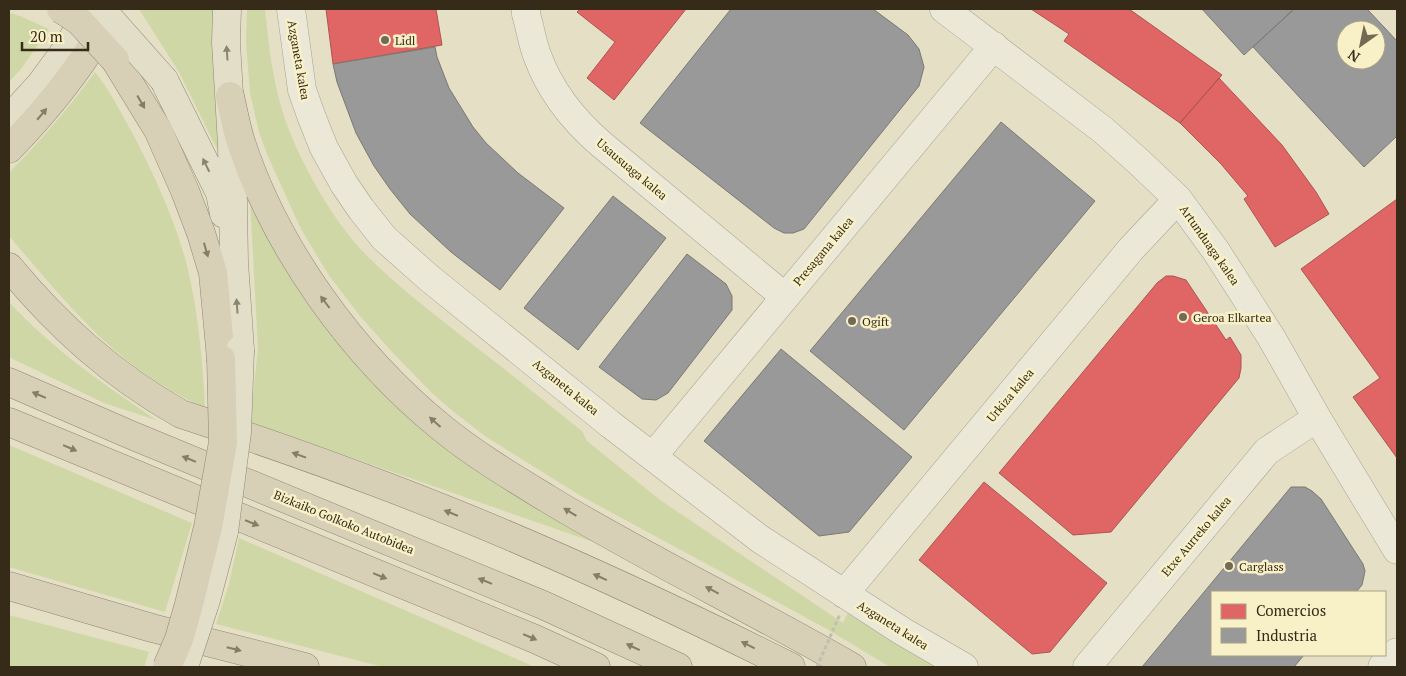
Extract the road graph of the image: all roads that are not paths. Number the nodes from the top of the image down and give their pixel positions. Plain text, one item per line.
1 (61, 9) edge
2 (89, 9) edge
3 (101, 9) edge
4 (116, 9) edge
5 (227, 9) edge
6 (290, 9) edge
7 (526, 9) edge
8 (944, 9) edge
9 (994, 46) junction
10 (164, 80) junction
11 (230, 96) junction
12 (9, 119) edge
13 (9, 149) edge
14 (1178, 199) junction
15 (234, 262) junction
16 (9, 268) edge
17 (785, 296) junction
18 (231, 355) junction
19 (9, 382) edge
20 (1317, 418) junction
21 (9, 422) edge
22 (653, 456) junction
23 (1397, 550) edge
24 (9, 586) edge
25 (9, 599) edge
26 (842, 604) junction
27 (152, 628) junction
28 (1397, 652) edge
29 (167, 667) edge
30 (184, 667) edge
31 (305, 667) edge
32 (596, 667) edge
33 (678, 667) edge
34 (791, 667) edge
35 (852, 667) edge
36 (964, 667) edge
37 (1087, 667) edge
38 (1382, 667) edge

1 -> 18 highway, bridge
2 - 12 main road
3 - 10 main road, bridge
4 - 10 highway, bridge
13 -> 4 highway
11 -> 5 main road
6 - 22 street, Azganeta kalea
7 - 17 street, Usausuaga kalea
8 - 9 street, Artunduaga kalea
9 - 14 street, Artunduaga kalea
9 - 17 street, Presagana kalea
15 -> 10 main road
11 - 15 main road
35 -> 11 highway
14 - 20 street, Artunduaga kalea
14 - 26 street, Urkiza kalea
18 -> 15 main road
34 -> 16 highway
17 - 22 street, Presagana kalea
18 - 29 highway, bridge
18 - 30 main road, bridge
33 -> 19 highway, Bizkaiko Golkoko Autobidea
20 - 23 street, Artunduaga kalea
20 - 37 street, Etxe Aurreko kalea
21 -> 32 highway
22 - 26 street, Azganeta kalea
24 - 27 highway
25 - 27 highway
26 - 36 street, Azganeta kalea
27 -> 31 highway
28 - 38 street

